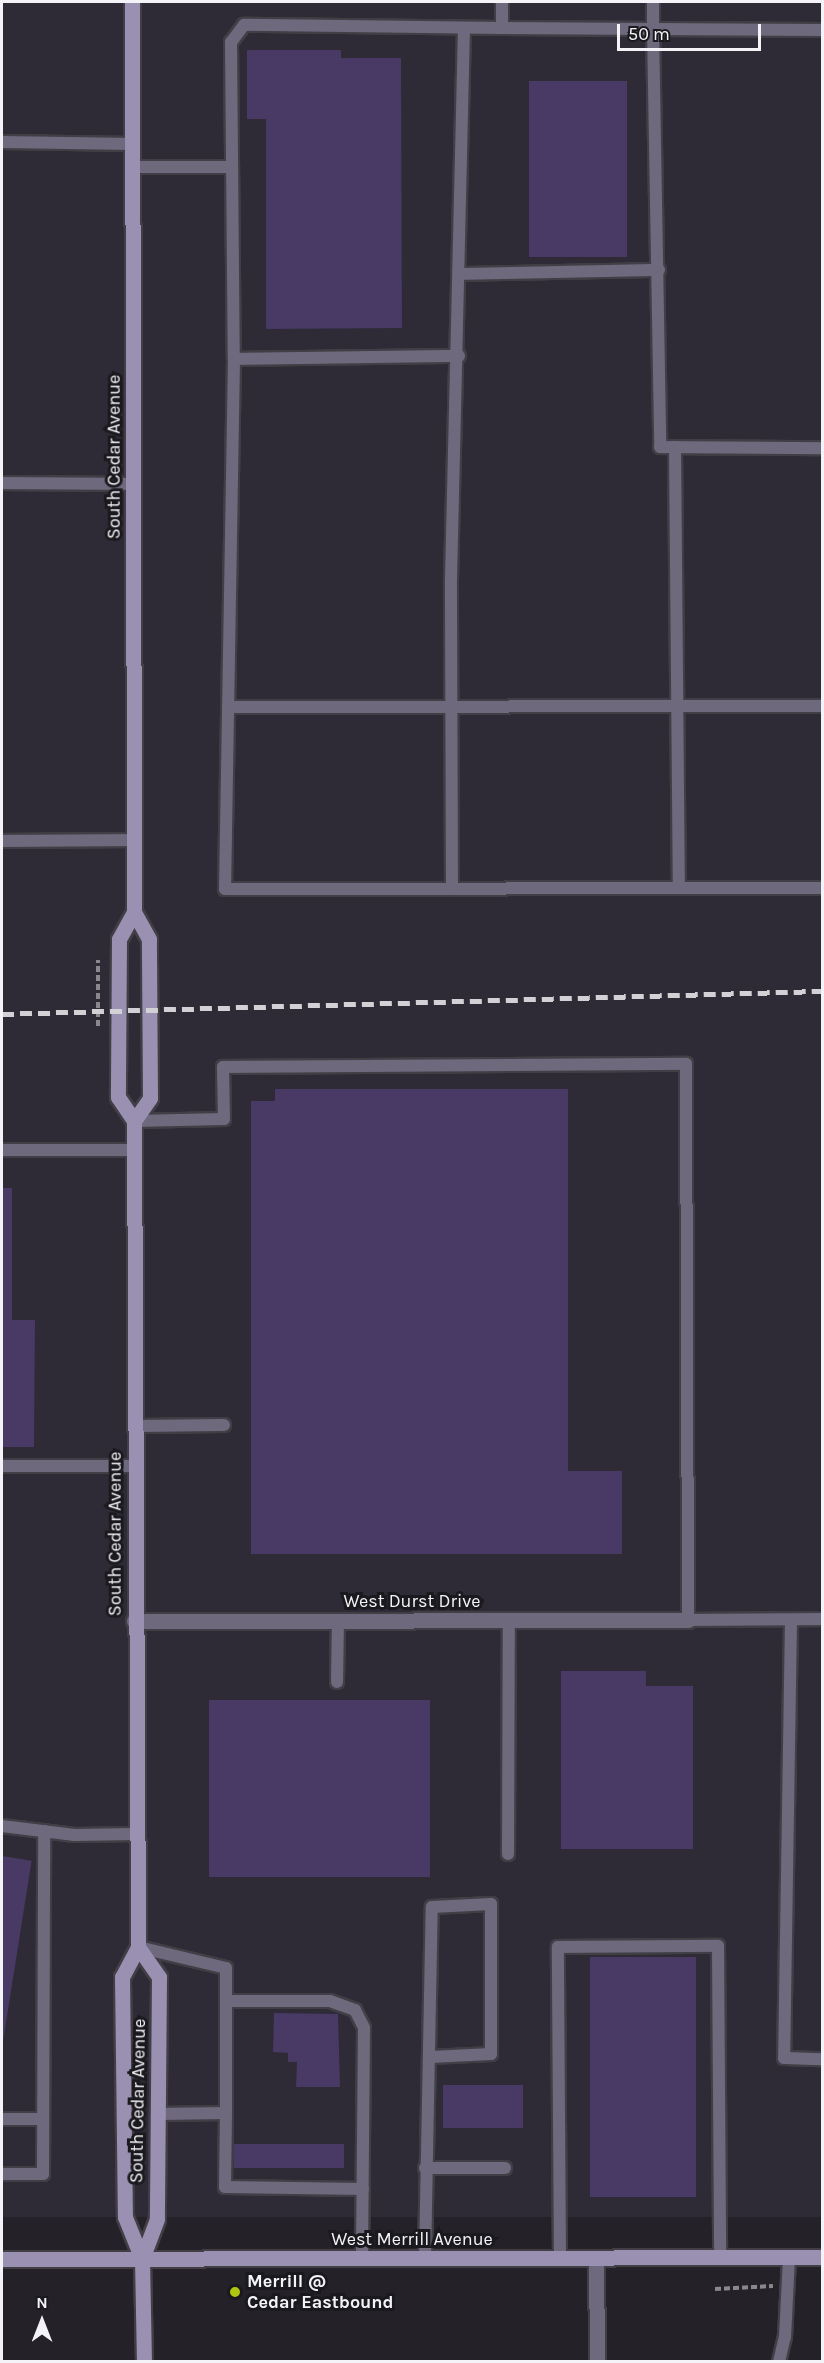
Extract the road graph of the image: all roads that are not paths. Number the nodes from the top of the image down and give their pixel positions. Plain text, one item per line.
1 (132, 2) edge
2 (502, 2) edge
3 (653, 2) edge
4 (464, 28) junction
5 (502, 28) junction
6 (654, 30) junction
7 (822, 30) edge
8 (2, 142) edge
9 (133, 144) junction
10 (133, 166) junction
11 (231, 167) junction
12 (658, 270) junction
13 (460, 274) junction
14 (459, 356) junction
15 (234, 359) junction
16 (675, 447) junction
17 (822, 448) edge
18 (2, 483) edge
19 (133, 484) junction
20 (822, 706) edge
21 (228, 707) junction
22 (678, 707) junction
23 (452, 709) junction
24 (135, 840) junction
25 (2, 841) edge
26 (679, 888) junction
27 (822, 888) edge
28 (452, 889) junction
29 (134, 912) junction
30 (134, 1121) junction
31 (2, 1149) edge
32 (134, 1150) junction
33 (224, 1425) dead end
34 (135, 1426) junction
35 (2, 1466) edge
36 (135, 1466) junction
37 (822, 1619) edge
38 (688, 1620) junction
39 (791, 1620) junction
40 (135, 1621) junction
41 (338, 1621) junction
42 (509, 1621) junction
43 (337, 1682) dead end
44 (2, 1826) edge
45 (44, 1831) junction
46 (136, 1834) junction
47 (508, 1854) dead end
48 (138, 1947) junction
49 (227, 2001) junction
50 (430, 2057) junction
51 (822, 2059) edge
52 (226, 2113) junction
53 (158, 2114) junction
54 (2, 2119) edge
55 (42, 2119) junction
56 (425, 2168) junction
57 (505, 2168) dead end
58 (2, 2174) edge
59 (363, 2189) junction
60 (363, 2257) junction
61 (789, 2257) junction
62 (822, 2257) edge
63 (426, 2258) junction
64 (720, 2258) junction
65 (2, 2259) edge
66 (142, 2259) junction
67 (596, 2259) junction
68 (560, 2260) junction
69 (144, 2361) edge
70 (597, 2361) edge
71 (779, 2361) edge

1 - 9 main road, South Cedar Avenue
2 - 5 lane
3 - 6 lane
4 - 5 lane
4 - 11 lane
4 - 13 lane
5 - 6 lane
6 - 7 lane
6 - 12 lane
8 - 9 lane
9 - 10 main road, South Cedar Avenue
10 - 11 lane
10 - 19 main road, South Cedar Avenue
11 - 15 lane
12 - 13 lane
12 - 16 lane
13 - 14 lane
14 - 15 lane
14 - 23 lane
15 - 21 lane
16 - 17 lane
16 - 22 lane
18 - 19 lane
19 - 24 main road, South Cedar Avenue
20 - 22 lane
21 - 23 lane
21 - 28 lane
22 - 23 lane
22 - 26 lane
23 - 28 lane
24 - 25 lane
24 - 29 main road, South Cedar Avenue
26 - 27 lane
26 - 28 lane
29 - 30 main road, South Cedar Avenue
29 - 30 main road, South Cedar Avenue
30 - 32 main road, South Cedar Avenue
30 - 38 lane
31 - 32 lane
32 - 34 main road, South Cedar Avenue
33 - 34 lane
34 - 36 main road, South Cedar Avenue
35 - 36 lane
36 - 40 main road, South Cedar Avenue
37 - 39 lane
38 - 39 lane
38 - 42 street, West Durst Drive
39 - 51 lane
40 - 41 street, West Durst Drive
40 - 46 main road, South Cedar Avenue
41 - 42 street, West Durst Drive
41 - 43 lane
42 - 47 lane
44 - 45 lane
45 - 46 lane
45 - 55 lane
46 - 48 main road, South Cedar Avenue
48 - 49 lane
48 - 53 main road, South Cedar Avenue
48 - 66 main road, South Cedar Avenue
49 - 52 lane
49 - 59 lane
50 - 50 lane
50 - 56 lane
52 - 53 lane
52 - 59 lane
53 - 66 main road, South Cedar Avenue
54 - 55 lane
55 - 58 lane
56 - 57 lane
56 - 63 lane
59 - 60 lane
60 - 63 main road, West Merrill Avenue
60 - 66 main road, West Merrill Avenue
61 - 62 main road, West Merrill Avenue
61 - 64 main road, West Merrill Avenue
61 - 71 lane
63 - 68 main road, West Merrill Avenue
64 - 67 main road, West Merrill Avenue
64 - 68 lane
65 - 66 main road, West Merrill Avenue
66 - 69 main road, South Cedar Avenue
67 - 68 main road, West Merrill Avenue
67 - 70 street

